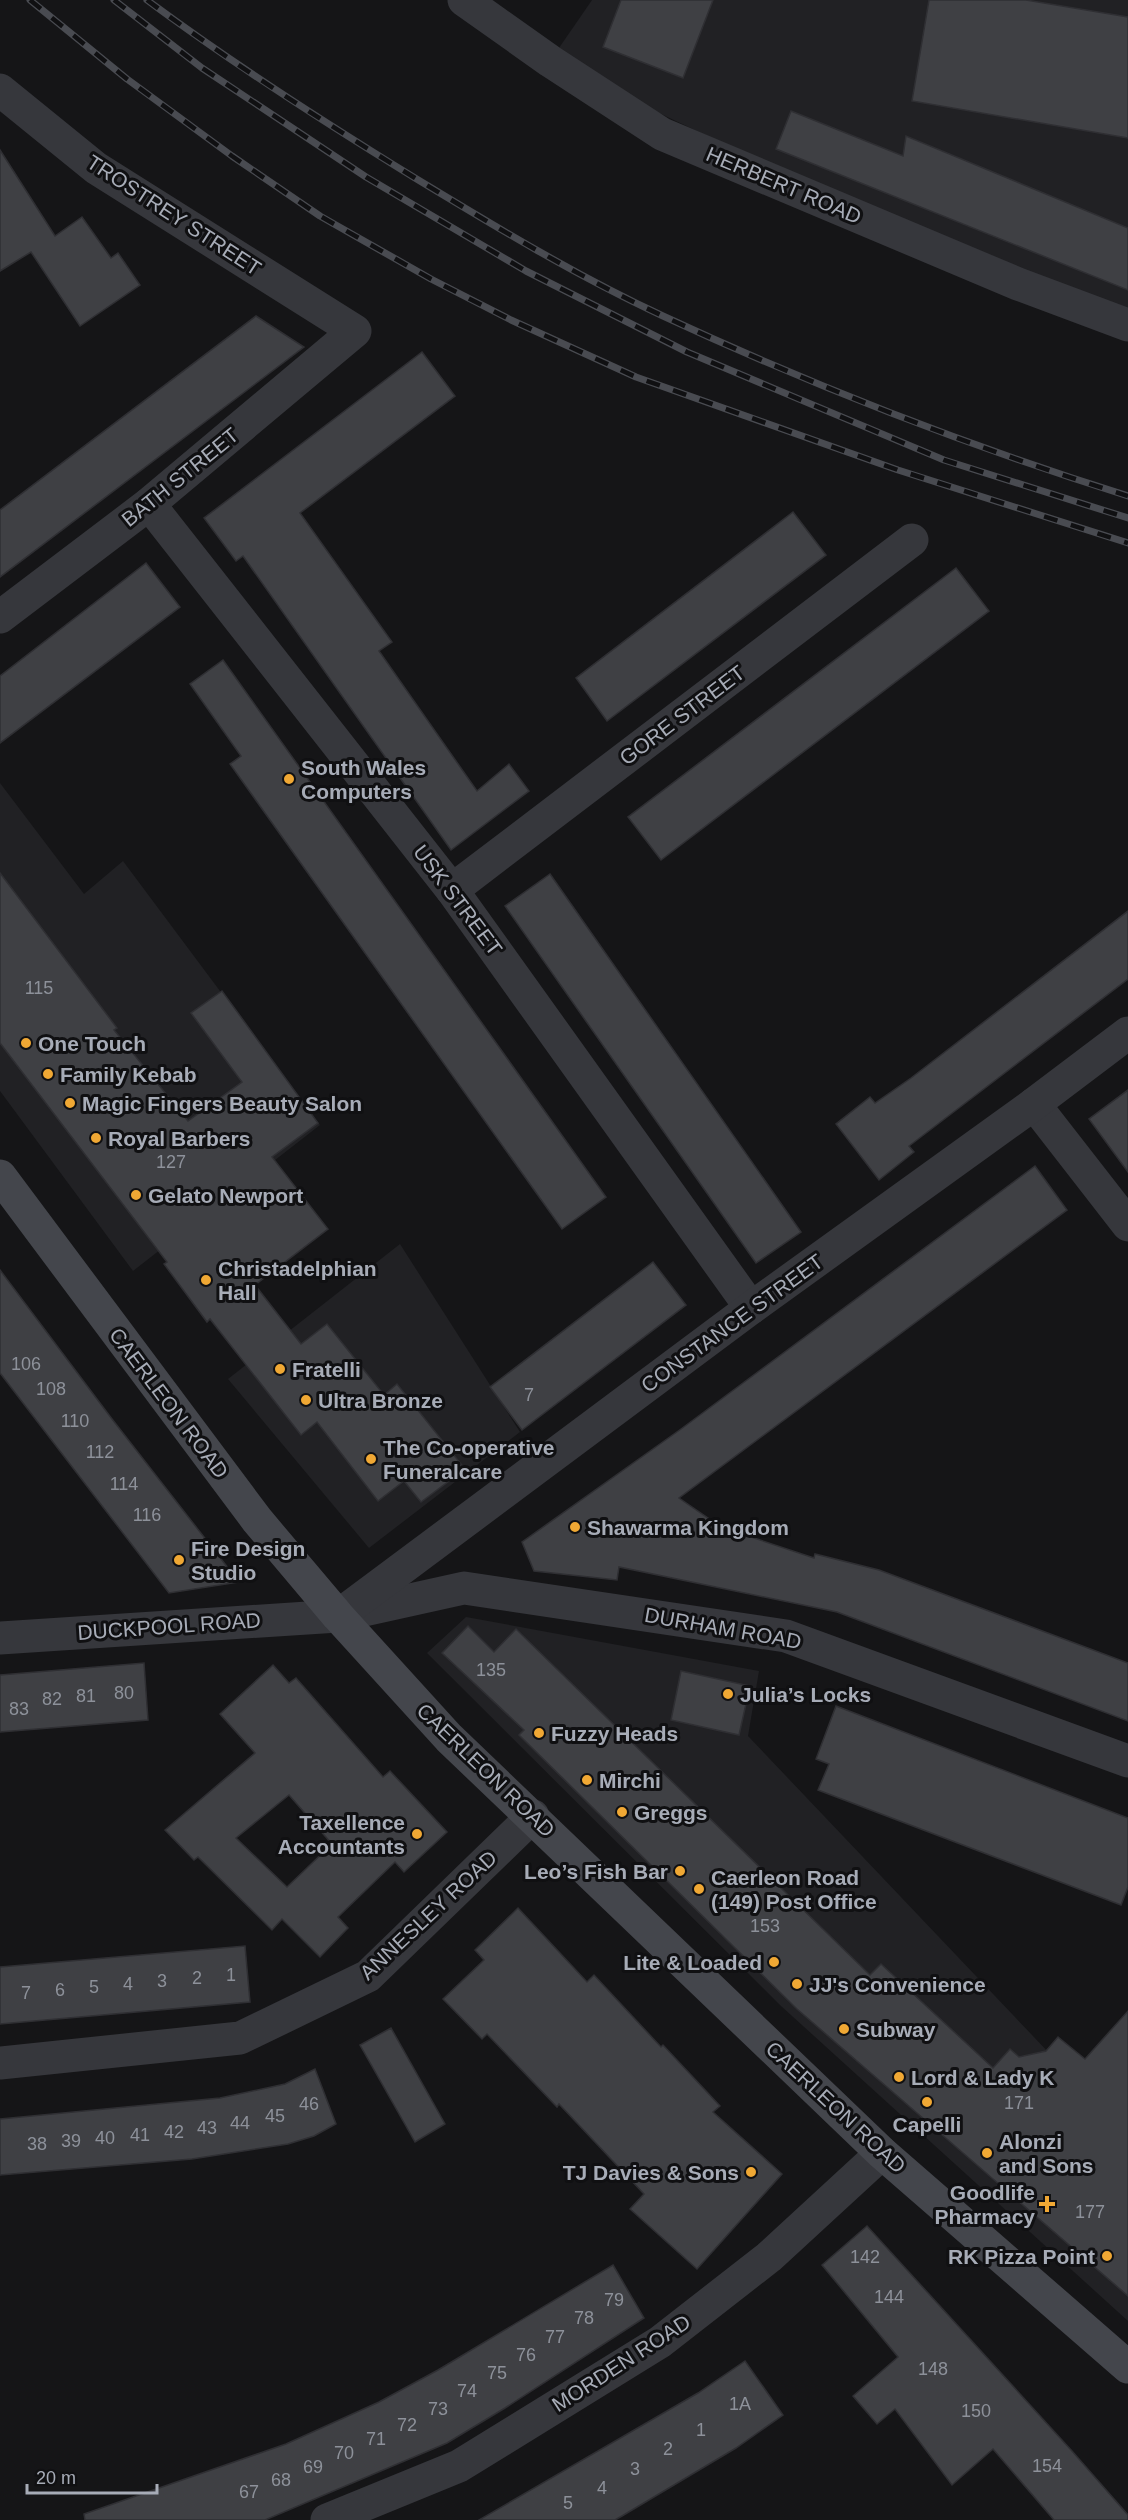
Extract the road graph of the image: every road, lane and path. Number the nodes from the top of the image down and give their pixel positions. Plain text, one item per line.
1 (464, 0) edge
2 (0, 90) edge
3 (1128, 325) edge
4 (355, 331) joint
5 (149, 504) junction
6 (912, 540) dead end
7 (0, 617) edge
8 (452, 890) junction
9 (1128, 1033) edge
10 (1034, 1104) junction
11 (0, 1176) edge
12 (1128, 1225) edge
13 (751, 1308) junction
14 (338, 1616) junction
15 (0, 1638) edge
16 (1128, 1761) edge
17 (533, 1816) junction
18 (0, 2063) edge
19 (882, 2153) junction
20 (1128, 2367) edge
21 (327, 2520) edge

1 - 3 street, HERBERT ROAD
2 - 4 street, TROSTREY STREET
4 - 5 street, BATH STREET
5 - 7 street, BATH STREET
5 - 8 street, USK STREET
6 - 8 street, GORE STREET
8 - 13 street, USK STREET
9 - 10 street, CONSTANCE STREET
10 - 12 street
10 - 13 street, CONSTANCE STREET
11 - 14 main road, CAERLEON ROAD
13 - 14 street, CONSTANCE STREET
14 - 15 street, DUCKPOOL ROAD
14 - 16 street, DURHAM ROAD
14 - 17 main road, CAERLEON ROAD
17 - 18 street, ANNESLEY ROAD
17 - 19 main road, CAERLEON ROAD
19 - 20 main road, CAERLEON ROAD
19 - 21 street, MORDEN ROAD

